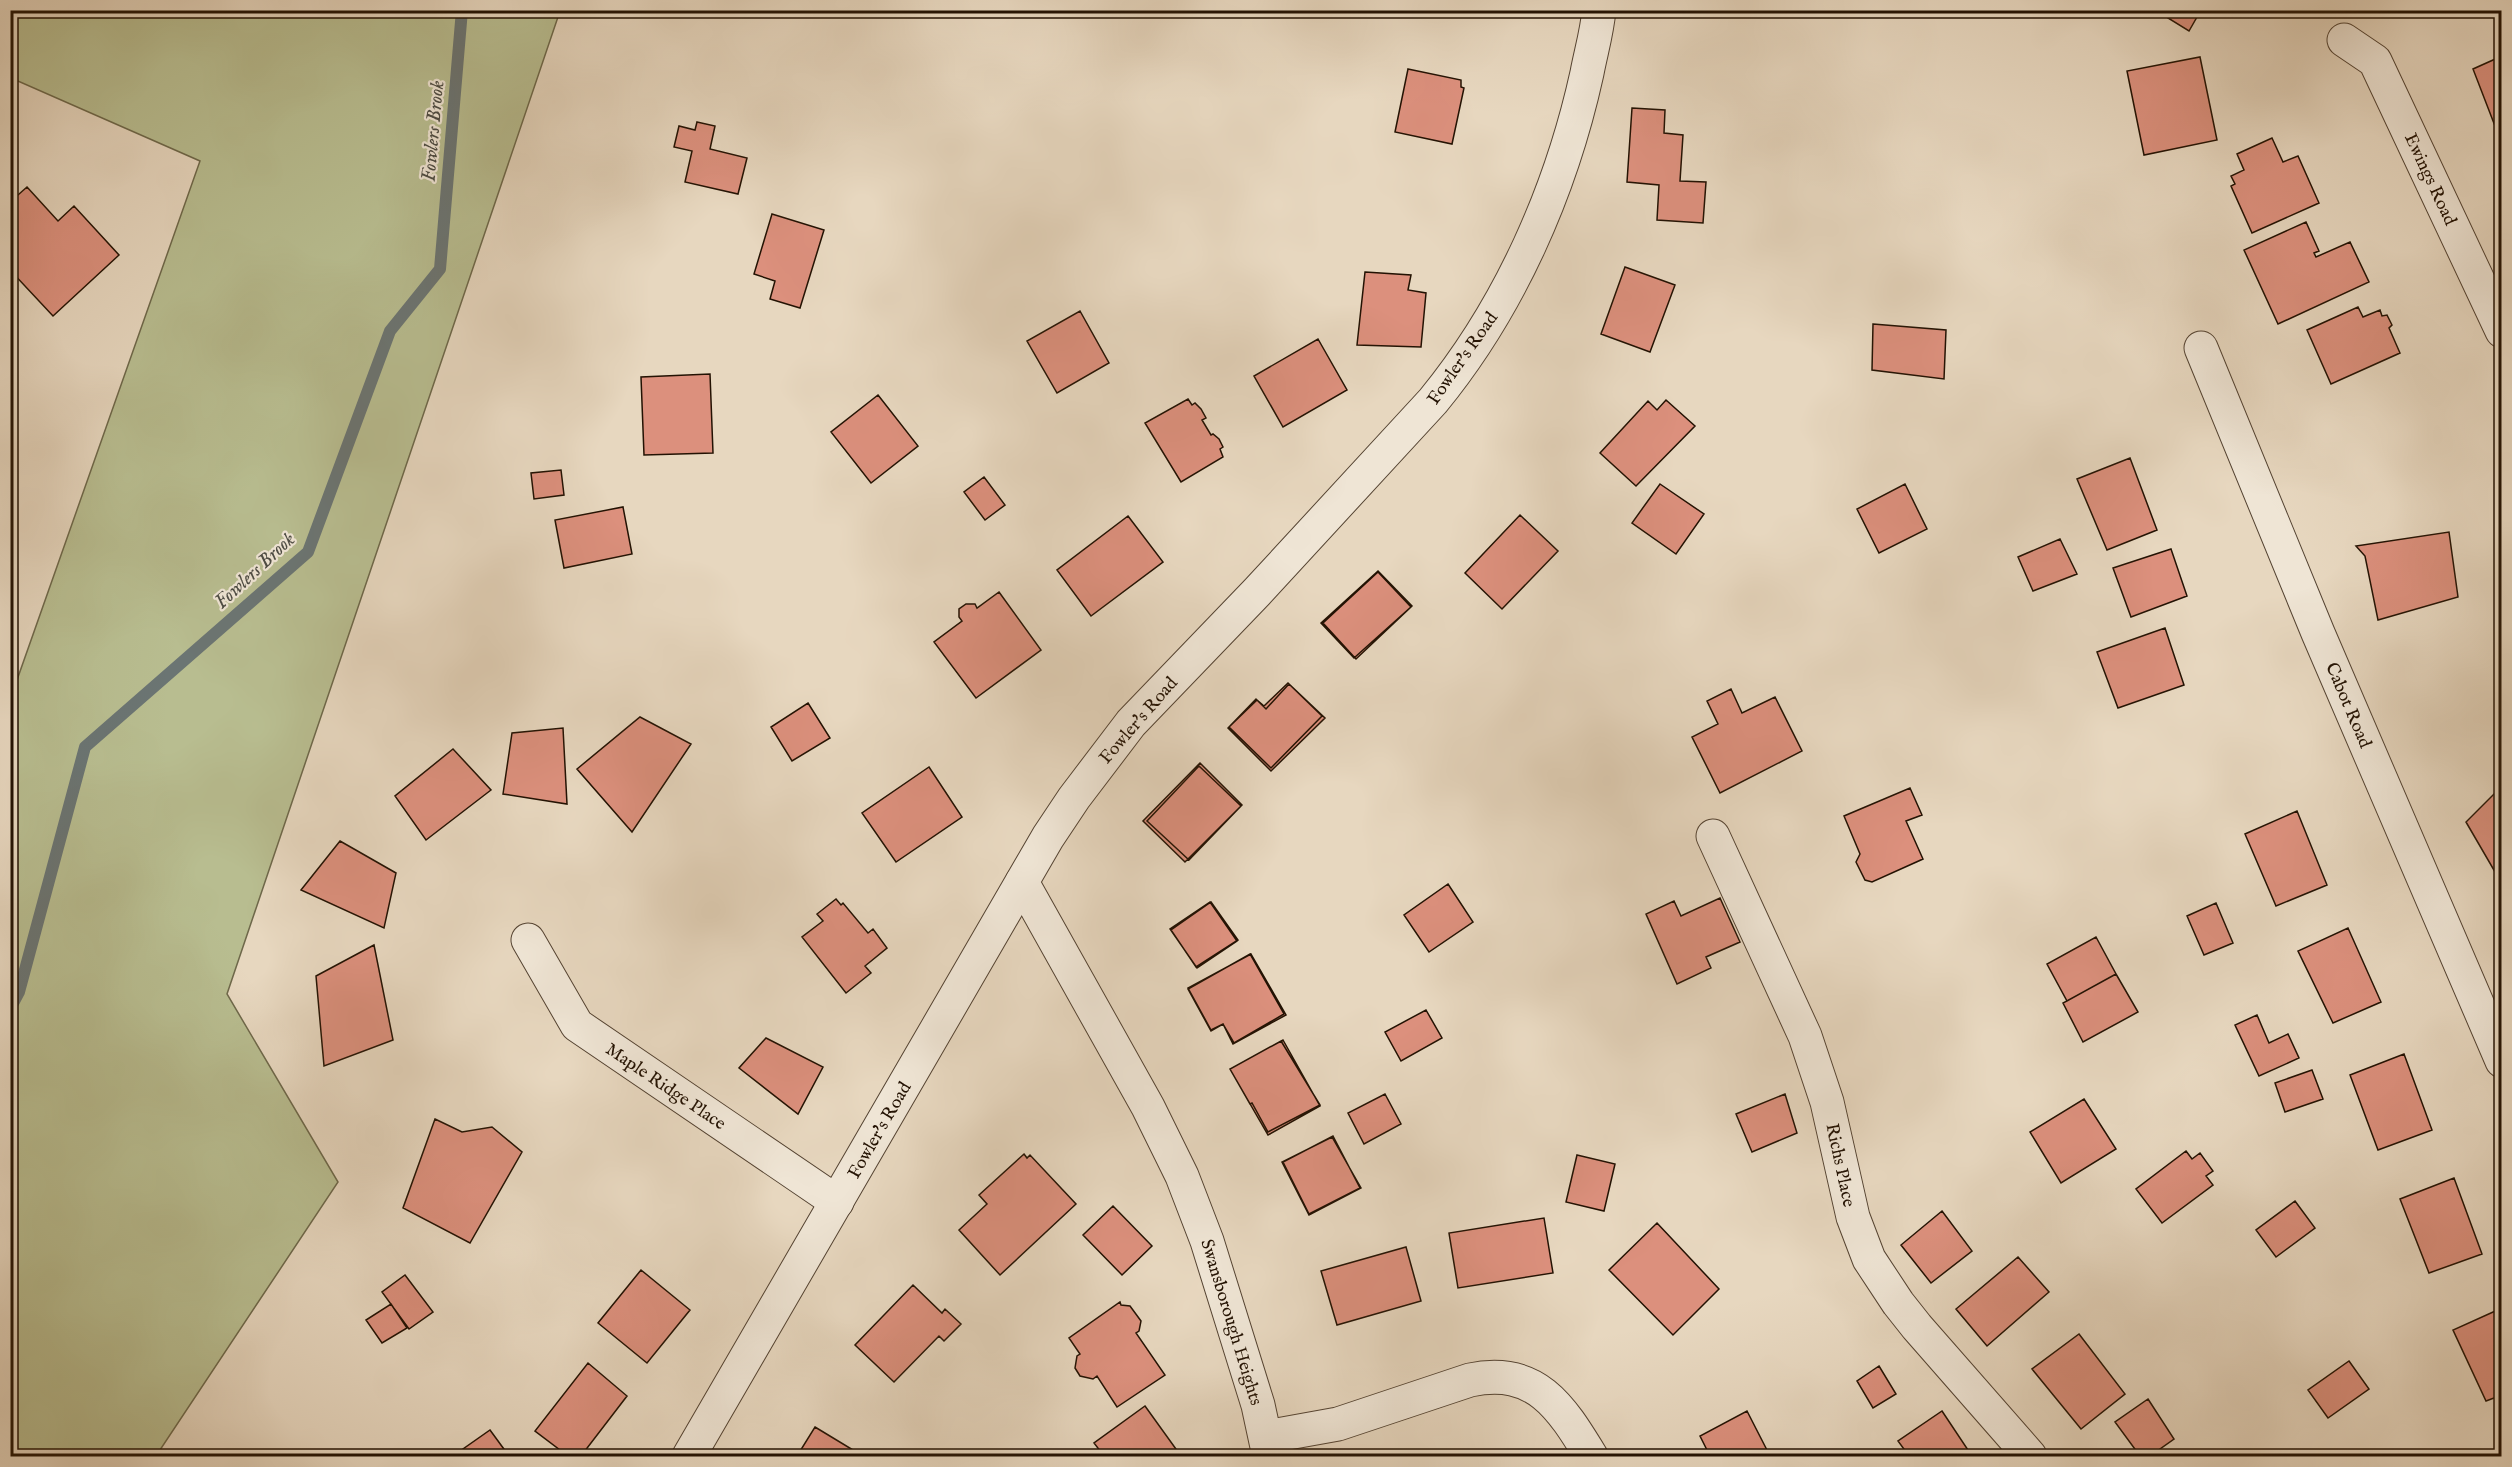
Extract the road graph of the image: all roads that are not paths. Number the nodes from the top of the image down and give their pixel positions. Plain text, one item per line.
1 (1599, 10) edge
2 (2344, 40) dead end
3 (2502, 331) edge
4 (2201, 348) dead end
5 (1713, 836) dead end
6 (1022, 882) junction
7 (528, 940) dead end
8 (2502, 1061) edge
9 (837, 1202) junction
10 (1268, 1447) edge
11 (689, 1456) edge
12 (1591, 1456) edge
13 (2031, 1456) edge

1 - 6 street, Fowler's Road
2 - 3 street, Ewings Road
4 - 8 street, Cabot Road
5 - 13 street, Richs Place
6 - 9 street, Fowler's Road
6 - 10 street, Swansborough Heights
7 - 9 street, Maple Ridge Place
9 - 11 street, Fowler's Road
10 - 12 street, Swansborough Heights

